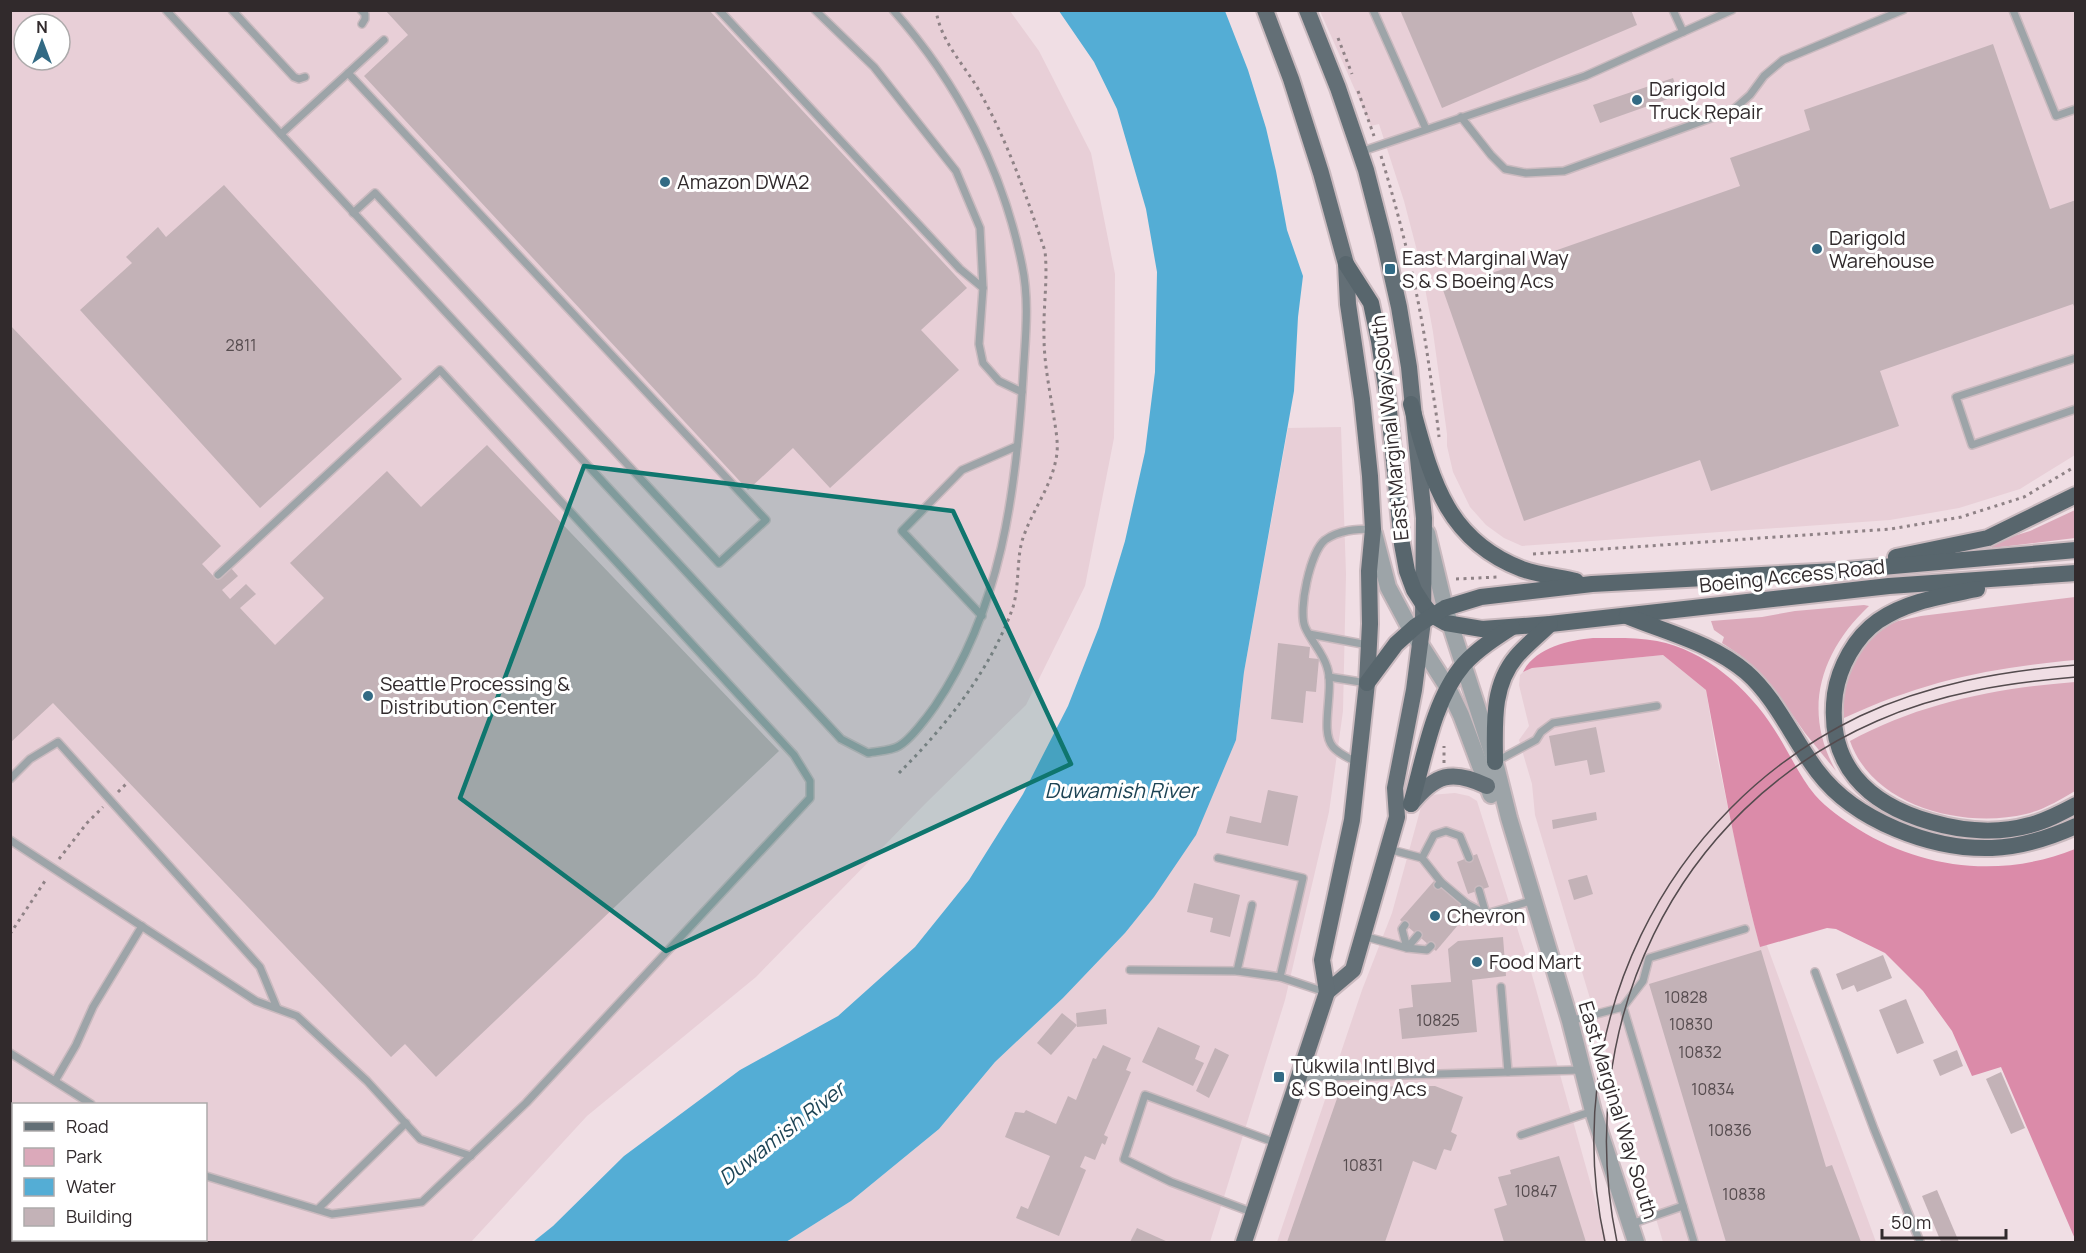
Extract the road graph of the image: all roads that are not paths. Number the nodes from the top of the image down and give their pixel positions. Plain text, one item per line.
1 (166, 10) edge
2 (232, 10) edge
3 (361, 10) edge
4 (719, 10) edge
5 (815, 10) edge
6 (893, 10) edge
7 (1265, 10) edge
8 (1307, 10) edge
9 (1373, 10) edge
10 (1673, 10) edge
11 (1732, 10) edge
12 (1903, 10) edge
13 (2013, 10) edge
14 (362, 24) dead end
15 (1683, 32) junction
16 (384, 40) dead end
17 (348, 73) junction
18 (305, 77) dead end
19 (2076, 109) edge
20 (1461, 117) junction
21 (1426, 129) junction
22 (281, 134) junction
23 (1360, 152) junction
24 (353, 213) junction
25 (1346, 264) junction
26 (983, 288) junction
27 (2076, 358) edge
28 (1022, 392) junction
29 (1412, 404) junction
30 (2076, 409) edge
31 (1017, 446) junction
32 (2076, 495) edge
33 (1424, 518) joint
34 (1373, 529) junction
35 (2076, 550) edge
36 (1836, 571) junction
37 (2068, 573) edge
38 (218, 575) dead end
39 (1592, 584) junction
40 (1623, 615) junction
41 (982, 616) junction
42 (1427, 616) junction
43 (1550, 624) junction
44 (1451, 625) junction
45 (1513, 627) junction
46 (1309, 634) junction
47 (1369, 645) junction
48 (1421, 645) junction
49 (1464, 665) junction
50 (1329, 677) junction
51 (1367, 683) junction
52 (1448, 688) junction
53 (1657, 706) dead end
54 (1495, 762) junction
55 (1359, 763) junction
56 (10, 779) edge
57 (1487, 786) junction
58 (1411, 804) junction
59 (2076, 805) edge
60 (1397, 817) junction
61 (1509, 818) junction
62 (2076, 826) edge
63 (10, 840) edge
64 (1388, 849) junction
65 (1218, 858) dead end
66 (1422, 858) junction
67 (1468, 858) dead end
68 (1479, 890) dead end
69 (1534, 900) junction
70 (1252, 905) dead end
71 (1486, 914) junction
72 (1406, 925) dead end
73 (142, 926) junction
74 (1745, 929) dead end
75 (1418, 935) dead end
76 (1363, 936) junction
77 (1431, 946) dead end
78 (1407, 948) junction
79 (1130, 970) dead end
80 (1238, 971) junction
81 (1815, 972) dead end
82 (1280, 977) junction
83 (1501, 987) dead end
84 (1327, 992) junction
85 (1623, 1007) junction
86 (277, 1008) junction
87 (1570, 1021) junction
88 (10, 1053) edge
89 (1583, 1070) junction
90 (1508, 1072) junction
91 (1299, 1078) junction
92 (55, 1081) junction
93 (89, 1103) edge
94 (1593, 1111) junction
95 (406, 1123) junction
96 (1521, 1135) dead end
97 (1277, 1143) junction
98 (471, 1156) junction
99 (207, 1176) edge
100 (1683, 1206) junction
101 (318, 1209) junction
102 (1254, 1213) junction
103 (1630, 1224) junction
104 (1244, 1242) edge
105 (1636, 1242) edge
106 (1694, 1242) edge
107 (1920, 1242) edge

1 - 22 lane
2 - 18 lane
3 - 14 lane
4 - 26 lane
5 - 26 lane
6 - 28 lane
7 - 25 main road
8 - 23 main road, East Marginal Way South
9 - 21 lane
10 - 15 lane
11 - 15 lane
12 - 20 lane
13 - 19 lane
15 - 20 lane
16 - 17 lane
17 - 22 lane
17 - 24 lane
20 - 21 lane
21 - 23 lane
22 - 24 lane
23 - 29 main road, East Marginal Way South
24 - 41 lane
25 - 34 main road
25 - 42 highway
26 - 28 lane
27 - 30 lane
28 - 31 lane
29 - 33 main road, East Marginal Way South
29 - 39 highway
31 - 41 lane
31 - 41 lane
32 - 36 highway
33 - 42 street
34 - 42 street
34 - 46 lane
34 - 47 main road
35 - 36 highway, Boeing Access Road
36 - 39 highway, Boeing Access Road
37 - 40 highway, Boeing Access Road
37 - 59 highway
38 - 98 lane
39 - 42 highway
40 - 43 highway, Boeing Access Road
40 - 62 highway
42 - 44 highway
42 - 48 main road
42 - 51 highway
43 - 45 highway, Boeing Access Road
43 - 54 highway
44 - 45 highway, Boeing Access Road
44 - 49 street, East Marginal Way South
45 - 49 highway
46 - 47 lane
46 - 50 lane
47 - 51 main road
48 - 52 street
48 - 60 main road
49 - 52 highway
49 - 54 street, East Marginal Way South
50 - 51 lane
50 - 55 lane
51 - 55 main road
52 - 57 street
52 - 58 highway
53 - 54 lane
54 - 61 street, East Marginal Way South
55 - 84 main road
56 - 86 lane
57 - 58 main road
57 - 61 street
58 - 60 main road
60 - 64 main road
61 - 69 street, East Marginal Way South
63 - 73 lane
64 - 66 lane
64 - 76 main road
65 - 82 lane
66 - 67 lane
66 - 71 lane
68 - 71 lane
69 - 71 lane
69 - 87 street, East Marginal Way South
70 - 80 lane
72 - 78 lane
73 - 86 lane
73 - 92 lane
74 - 85 lane
75 - 78 lane
76 - 78 lane
76 - 84 main road
77 - 78 lane
79 - 80 lane
80 - 82 lane
81 - 107 lane
82 - 84 lane
83 - 90 lane
84 - 91 main road
85 - 87 lane
85 - 100 lane
86 - 95 lane
87 - 89 street, East Marginal Way South
88 - 92 lane
89 - 90 lane
89 - 94 street, East Marginal Way South
90 - 91 lane
91 - 97 main road
92 - 93 lane
94 - 96 lane
94 - 103 street, East Marginal Way South
95 - 98 lane
95 - 101 lane
97 - 102 main road
97 - 102 lane
98 - 101 lane
99 - 101 lane
100 - 103 lane
100 - 106 lane
102 - 104 main road
103 - 105 street, East Marginal Way South

